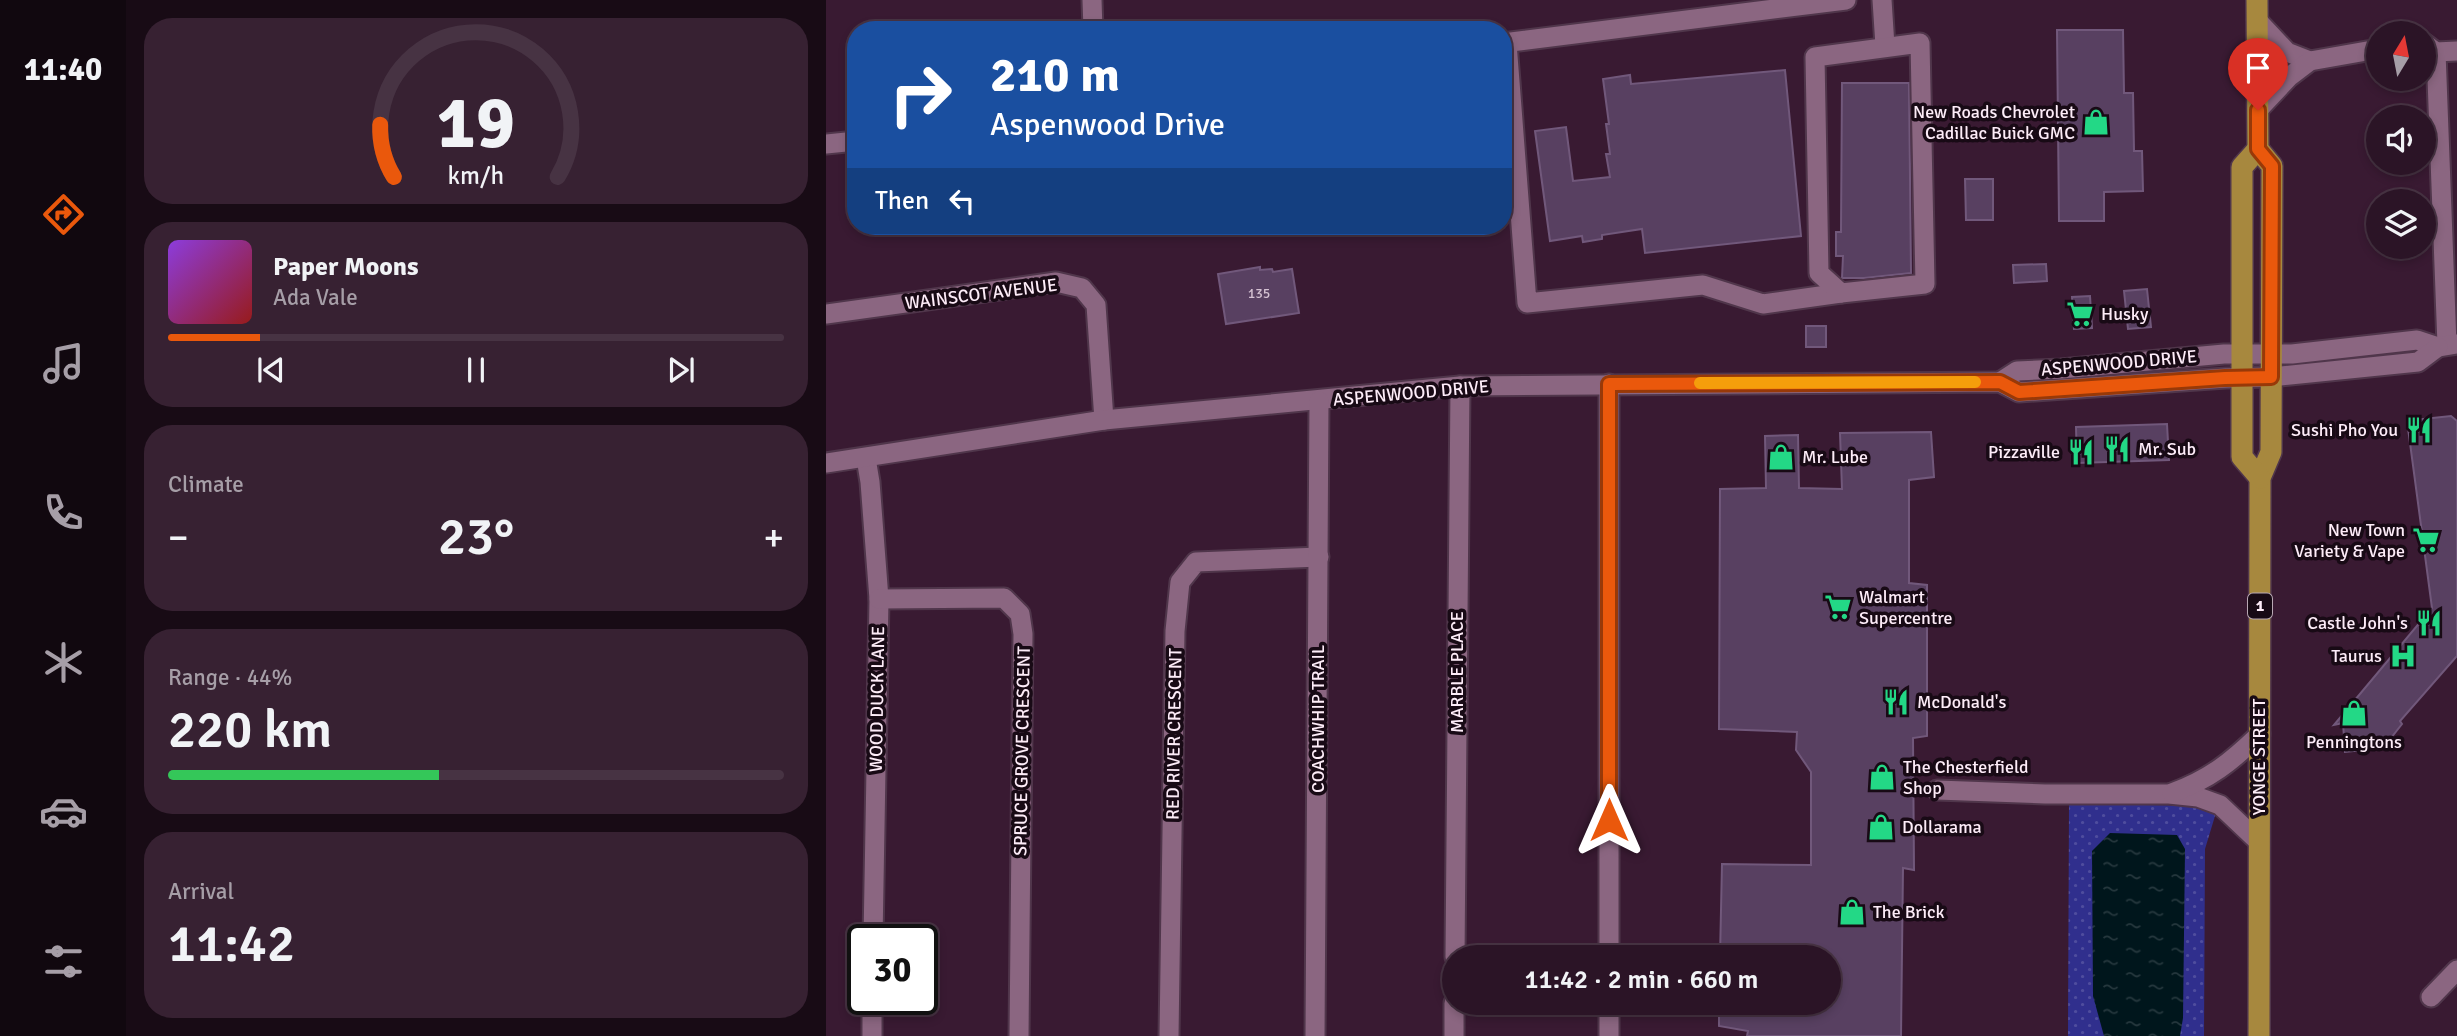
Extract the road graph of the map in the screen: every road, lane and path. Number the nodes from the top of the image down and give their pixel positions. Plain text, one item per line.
1 (1092, 0) edge
2 (1846, 0) edge
3 (1882, 0) edge
4 (2257, 10) edge
5 (1093, 21) edge
6 (1512, 42) edge
7 (1885, 46) junction
8 (2436, 49) edge
9 (2457, 51) edge
10 (2366, 52) edge
11 (2310, 61) junction
12 (2432, 91) edge
13 (2258, 110) junction
14 (1512, 126) edge
15 (847, 142) edge
16 (826, 144) edge
17 (2258, 149) junction
18 (1841, 293) junction
19 (826, 314) edge
20 (2447, 345) edge
21 (2242, 353) junction
22 (2272, 354) junction
23 (2242, 377) junction
24 (2271, 377) junction
25 (2000, 382) junction
26 (1609, 384) junction
27 (1460, 386) junction
28 (1319, 401) junction
29 (1104, 420) junction
30 (866, 458) junction
31 (826, 463) edge
32 (2260, 478) junction
33 (1319, 557) junction
34 (879, 599) junction
35 (2260, 734) junction
36 (1937, 790) dead end
37 (2169, 794) junction
38 (2259, 842) junction
39 (873, 924) edge
40 (1455, 945) edge
41 (1609, 945) edge
42 (2457, 970) edge
43 (2431, 997) dead end
44 (873, 1015) edge
45 (1454, 1015) edge
46 (1609, 1015) edge
47 (872, 1036) edge
48 (1019, 1036) edge
49 (1169, 1036) edge
50 (1315, 1036) edge
51 (1454, 1036) edge
52 (1609, 1036) edge
53 (2259, 1036) edge

1 - 5 street
2 - 6 street
3 - 7 street
4 - 11 street
4 - 13 main road, YONGE STREET / 1
7 - 18 street
7 - 18 street
8 - 9 street
10 - 11 street
11 - 13 street
12 - 20 street
13 - 17 main road, YONGE STREET / 1
14 - 18 street
15 - 16 street
17 - 21 main road, YONGE STREET / 1
17 - 22 main road, YONGE STREET / 1
19 - 29 street, WAINSCOT AVENUE
20 - 22 street, ASPENWOOD DRIVE
20 - 24 street, ASPENWOOD DRIVE
21 - 22 street, ASPENWOOD DRIVE
21 - 23 main road, YONGE STREET / 1
21 - 25 street, ASPENWOOD DRIVE
22 - 24 main road, YONGE STREET / 1
23 - 24 street, ASPENWOOD DRIVE
23 - 25 street, ASPENWOOD DRIVE
23 - 32 main road, YONGE STREET / 1
24 - 32 main road, YONGE STREET / 1
25 - 26 street, ASPENWOOD DRIVE
26 - 27 street, ASPENWOOD DRIVE
26 - 41 street
27 - 28 street, ASPENWOOD DRIVE
27 - 40 street, MARBLE PLACE
28 - 29 street, ASPENWOOD DRIVE
28 - 33 street, COACHWHIP TRAIL
29 - 30 street, ASPENWOOD DRIVE
30 - 31 street, ASPENWOOD DRIVE
30 - 34 street, WOOD DUCK LANE
32 - 35 main road, YONGE STREET / 1
33 - 49 street, RED RIVER CRESCENT
33 - 50 street, COACHWHIP TRAIL
34 - 39 street, WOOD DUCK LANE
34 - 48 street, SPRUCE GROVE CRESCENT
35 - 37 street
35 - 38 main road, YONGE STREET / 1
36 - 37 street
37 - 38 street
38 - 53 main road, YONGE STREET / 1
42 - 43 street
44 - 47 street
45 - 51 street
46 - 52 street

